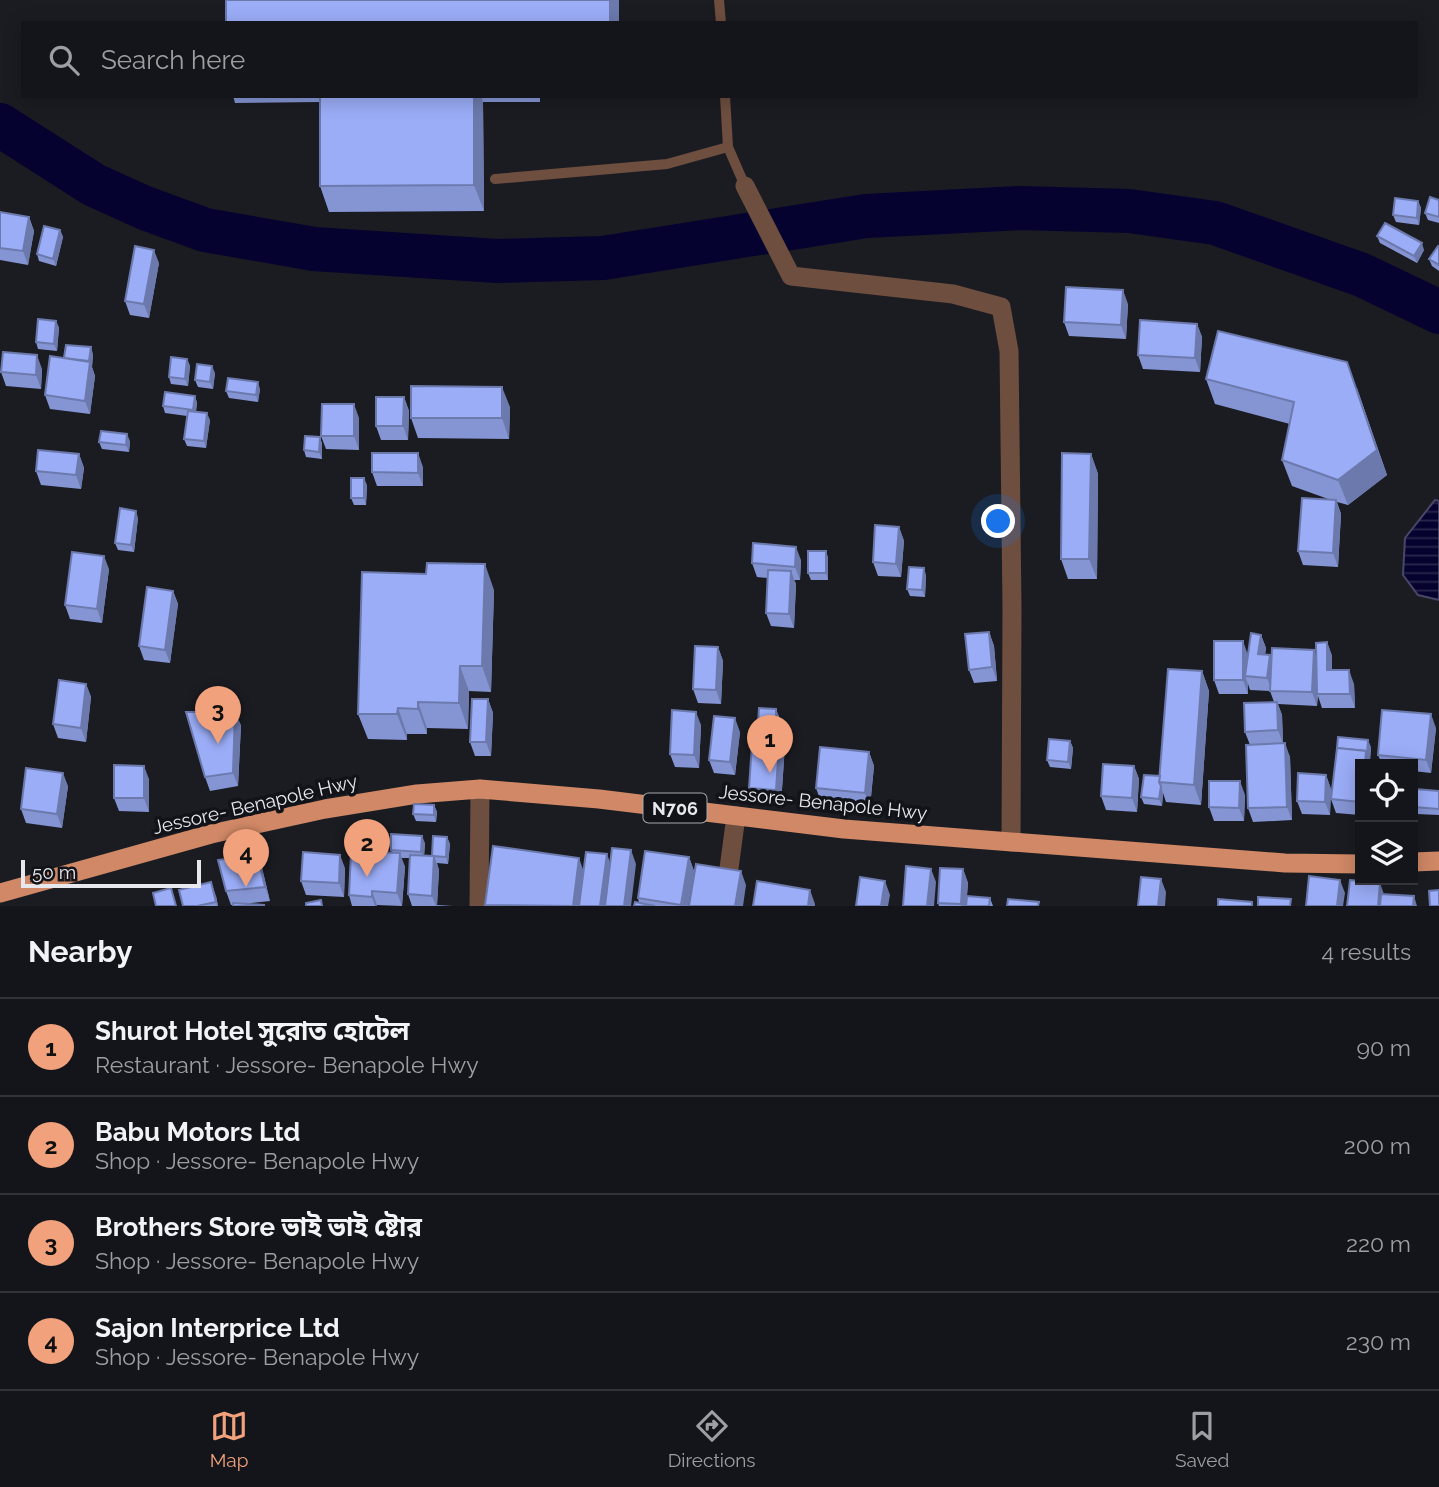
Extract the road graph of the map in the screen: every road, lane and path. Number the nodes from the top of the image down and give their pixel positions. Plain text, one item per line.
1 (719, 0) edge
2 (721, 21) edge
3 (725, 98) edge
4 (728, 147) junction
5 (495, 179) dead end
6 (745, 186) joint
7 (480, 789) junction
8 (736, 816) junction
9 (1012, 842) junction
10 (1439, 861) edge
11 (1418, 862) edge
12 (1355, 864) edge
13 (0, 893) edge
14 (479, 906) edge
15 (724, 906) edge

1 - 2 lane
3 - 4 lane
4 - 5 lane
4 - 6 lane
6 - 9 street
7 - 8 highway, Jessore- Benapole Hwy / N706
7 - 13 highway, Jessore- Benapole Hwy / N706
7 - 14 street
8 - 9 highway, Jessore- Benapole Hwy / N706
8 - 15 street
9 - 12 highway, Jessore- Benapole Hwy / N706
10 - 11 highway

